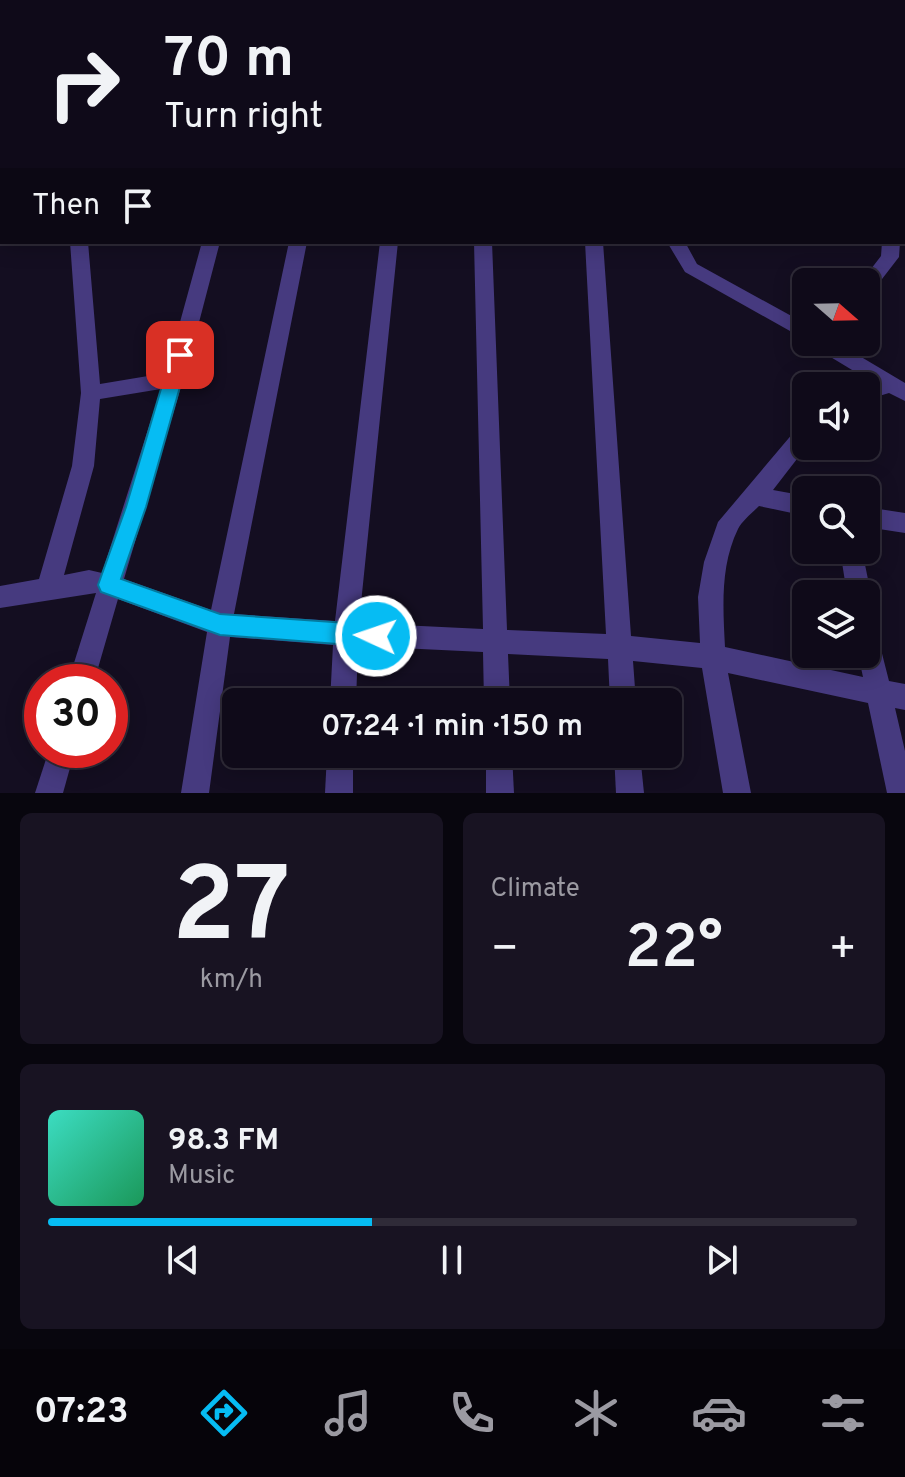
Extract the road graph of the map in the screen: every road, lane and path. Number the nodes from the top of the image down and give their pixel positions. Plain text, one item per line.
1 (79, 244) edge
2 (210, 244) edge
3 (298, 244) edge
4 (389, 244) edge
5 (483, 244) edge
6 (594, 244) edge
7 (677, 244) edge
8 (891, 244) edge
9 (880, 270) edge
10 (792, 325) edge
11 (844, 356) edge
12 (173, 379) junction
13 (897, 389) edge
14 (91, 393) junction
15 (792, 450) edge
16 (755, 496) junction
17 (792, 503) edge
18 (880, 519) edge
19 (905, 523) edge
20 (109, 585) junction
21 (49, 586) junction
22 (0, 597) edge
23 (220, 625) junction
24 (346, 634) junction
25 (495, 642) junction
26 (619, 647) junction
27 (713, 657) junction
28 (86, 664) edge
29 (872, 668) edge
30 (344, 688) edge
31 (497, 688) edge
32 (622, 688) edge
33 (877, 693) junction
34 (905, 697) edge
35 (57, 768) edge
36 (340, 768) edge
37 (499, 768) edge
38 (628, 768) edge
39 (49, 793) edge
40 (195, 793) edge
41 (339, 793) edge
42 (500, 793) edge
43 (630, 793) edge
44 (737, 793) edge
45 (901, 793) edge

1 - 14 street
2 - 12 street
3 - 23 street
4 - 24 street
5 - 25 street
6 - 26 street
7 - 10 street
8 - 9 street
11 - 13 street
12 - 14 street
12 - 20 street
14 - 21 street
15 - 16 street
16 - 17 street
16 - 27 street
18 - 19 street
20 - 21 street
20 - 23 street
20 - 28 street
21 - 22 street
23 - 24 street
23 - 40 street
24 - 25 street
24 - 30 street
25 - 26 street
25 - 31 street
26 - 27 street
26 - 32 street
27 - 33 street
27 - 44 street
29 - 33 street
33 - 34 street
33 - 45 street
35 - 39 street
36 - 41 street
37 - 42 street
38 - 43 street

